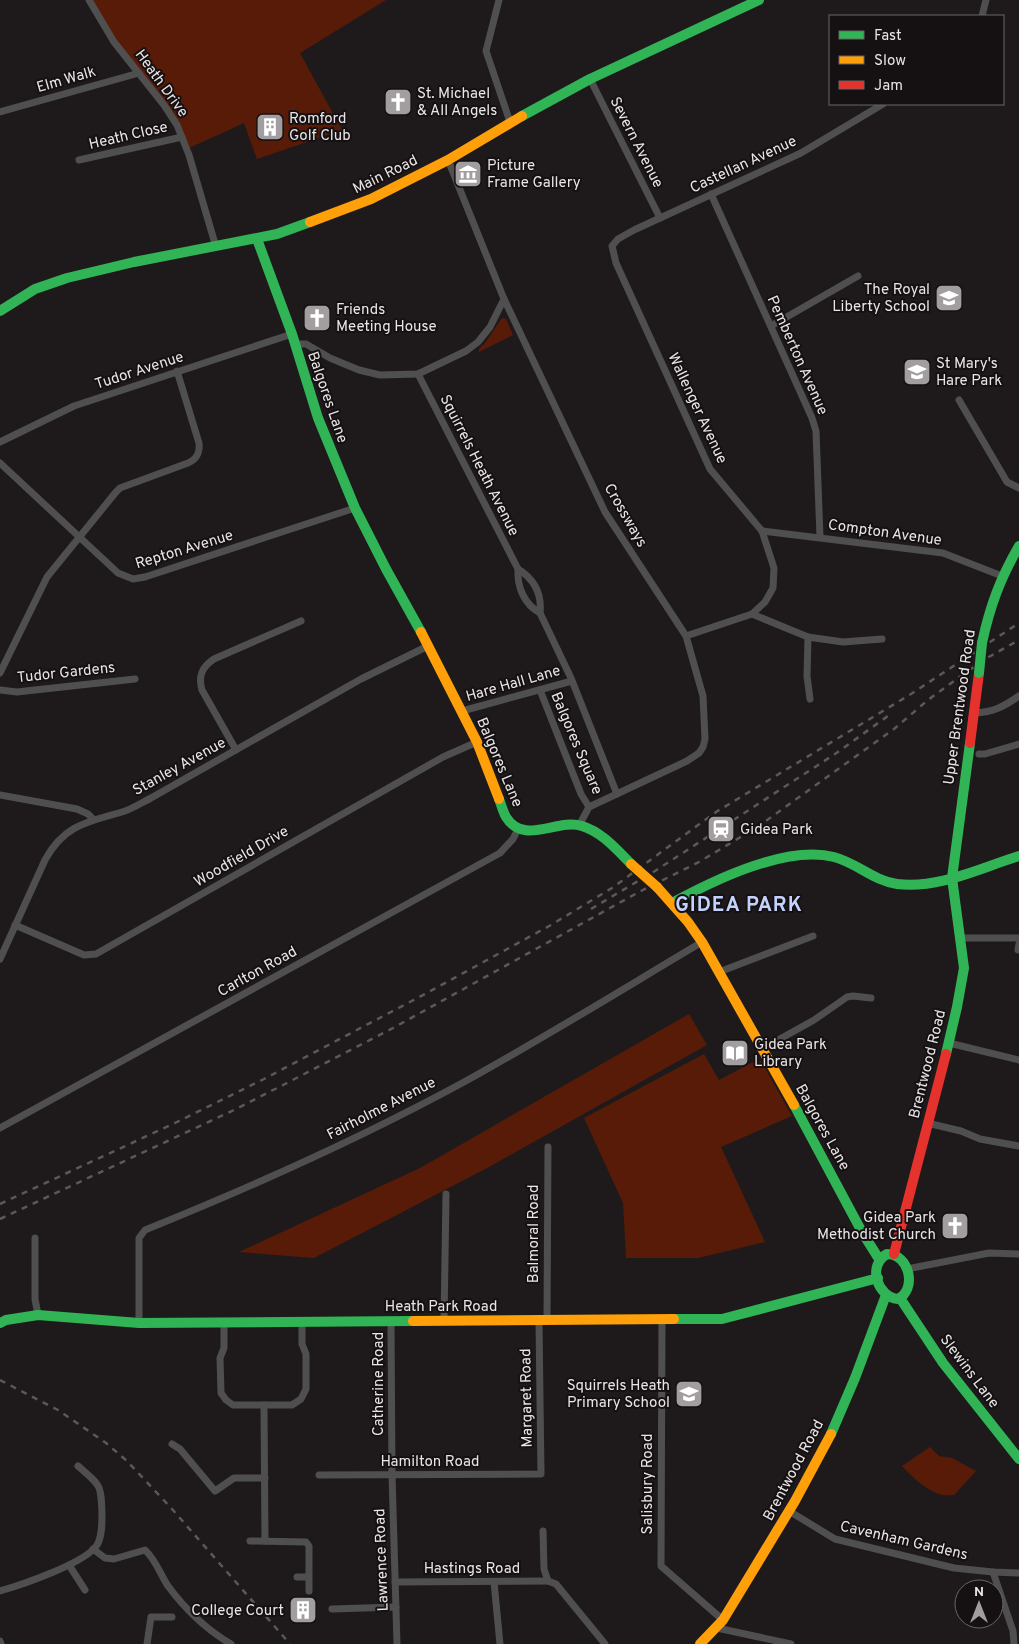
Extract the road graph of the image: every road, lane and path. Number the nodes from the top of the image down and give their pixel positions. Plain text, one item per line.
1 (89, 0) edge
2 (499, 0) edge
3 (759, 0) edge
4 (986, 0) edge
5 (982, 15) edge
6 (138, 73) junction
7 (590, 79) junction
8 (881, 105) edge
9 (0, 112) edge
10 (510, 122) junction
11 (182, 137) junction
12 (79, 160) dead end
13 (448, 160) junction
14 (711, 194) junction
15 (660, 218) junction
16 (257, 239) junction
17 (216, 246) junction
18 (612, 246) joint
19 (858, 276) dead end
20 (504, 299) junction
21 (0, 310) edge
22 (771, 326) junction
23 (293, 339) junction
24 (177, 371) junction
25 (418, 374) junction
26 (959, 400) dead end
27 (0, 442) edge
28 (0, 463) edge
29 (1019, 488) edge
30 (355, 508) junction
31 (762, 531) junction
32 (80, 537) junction
33 (820, 537) junction
34 (1019, 546) edge
35 (518, 569) junction
36 (1002, 576) junction
37 (540, 613) junction
38 (752, 614) junction
39 (301, 621) dead end
40 (686, 636) junction
41 (808, 637) junction
42 (882, 639) dead end
43 (428, 646) junction
44 (0, 673) edge
45 (135, 679) dead end
46 (572, 681) junction
47 (0, 690) edge
48 (540, 690) junction
49 (1019, 696) edge
50 (810, 698) dead end
51 (462, 711) junction
52 (974, 713) junction
53 (477, 742) junction
54 (1019, 744) edge
55 (236, 750) junction
56 (979, 754) dead end
57 (617, 794) junction
58 (0, 795) edge
59 (589, 807) junction
60 (93, 819) junction
61 (581, 825) junction
62 (518, 829) junction
63 (1019, 856) edge
64 (952, 878) junction
65 (672, 903) junction
66 (15, 925) junction
67 (813, 936) dead end
68 (960, 938) junction
69 (1019, 938) edge
70 (702, 942) junction
71 (0, 959) edge
72 (719, 972) junction
73 (870, 998) dead end
74 (949, 1043) junction
75 (762, 1048) junction
76 (1019, 1060) edge
77 (927, 1122) junction
78 (0, 1128) edge
79 (1019, 1146) edge
80 (548, 1147) dead end
81 (446, 1194) dead end
82 (35, 1238) dead end
83 (894, 1254) junction
84 (1019, 1254) edge
85 (879, 1259) junction
86 (907, 1269) junction
87 (878, 1278) junction
88 (886, 1295) junction
89 (900, 1298) junction
90 (38, 1315) junction
91 (543, 1320) junction
92 (662, 1320) junction
93 (224, 1322) junction
94 (302, 1322) junction
95 (391, 1322) junction
96 (444, 1322) junction
97 (0, 1323) edge
98 (140, 1323) junction
99 (264, 1405) junction
100 (172, 1444) dead end
101 (1019, 1459) edge
102 (78, 1466) dead end
103 (541, 1474) joint
104 (319, 1475) dead end
105 (392, 1475) junction
106 (265, 1478) junction
107 (789, 1511) junction
108 (543, 1531) dead end
109 (250, 1541) dead end
110 (265, 1542) junction
111 (94, 1549) junction
112 (69, 1565) junction
113 (993, 1572) junction
114 (1019, 1573) edge
115 (297, 1577) dead end
116 (308, 1577) junction
117 (548, 1581) junction
118 (395, 1582) junction
119 (494, 1582) junction
120 (85, 1590) dead end
121 (0, 1591) edge
122 (309, 1591) dead end
123 (396, 1607) junction
124 (332, 1610) dead end
125 (172, 1617) dead end
126 (723, 1620) junction
127 (717, 1628) junction
128 (147, 1644) edge
129 (232, 1644) edge
130 (397, 1644) edge
131 (500, 1644) edge
132 (605, 1644) edge
133 (700, 1644) edge
134 (790, 1644) edge
135 (1014, 1644) edge

1 - 6 street, Heath Drive
2 - 10 street
3 - 7 street, Main Road
4 - 5 street
6 - 9 street, Elm Walk
6 - 11 street, Heath Drive
7 - 10 street, Main Road
7 - 15 street, Severn Avenue
8 - 14 street, Castellan Avenue
10 - 13 street, Main Road
11 - 12 street, Heath Close
11 - 17 street, Heath Drive
13 - 16 street, Main Road
13 - 20 street, Crossways
14 - 15 street, Castellan Avenue
14 - 22 street, Pemberton Avenue
15 - 18 street, Castellan Avenue
16 - 17 street, Main Road
16 - 23 street, Balgores Lane
17 - 21 street, Main Road
18 - 31 street, Wallenger Avenue
19 - 22 street
20 - 25 street
20 - 40 street, Crossways
22 - 33 street, Pemberton Avenue
23 - 24 street, Tudor Avenue
23 - 25 street
23 - 30 street, Balgores Lane
24 - 27 street, Tudor Avenue
24 - 32 street
25 - 35 street, Squirrels Heath Avenue
26 - 29 street
28 - 32 street, Repton Avenue
30 - 32 street, Repton Avenue
30 - 43 street, Balgores Lane
31 - 33 street, Compton Avenue
31 - 38 street, Wallenger Avenue
32 - 44 street
33 - 36 street, Compton Avenue
34 - 36 street, Upper Brentwood Road
35 - 37 street, Squirrels Heath Avenue
35 - 37 street, Squirrels Heath Avenue
36 - 52 street, Upper Brentwood Road, bridge
37 - 46 street, Squirrels Heath Avenue
38 - 40 street, Wallenger Avenue
38 - 41 street
39 - 55 street
40 - 57 street, Crossways
41 - 42 street
41 - 50 street
43 - 51 street, Balgores Lane
43 - 55 street, Stanley Avenue
45 - 47 street, Tudor Gardens
46 - 48 street, Hare Hall Lane
46 - 57 street, Balgores Square
48 - 51 street, Hare Hall Lane
48 - 59 street, Balgores Square
49 - 52 street
51 - 53 street, Balgores Lane
52 - 64 street, Upper Brentwood Road
53 - 62 street, Balgores Lane
53 - 66 street, Woodfield Drive
54 - 56 street
55 - 60 street, Stanley Avenue
57 - 59 street, Crossways
58 - 60 street
59 - 61 street
60 - 66 street, Stanley Avenue
61 - 62 street, Balgores Lane
61 - 65 street, Balgores Lane, bridge
62 - 78 street, Carlton Road
63 - 64 street
64 - 65 street
64 - 68 street, Brentwood Road
65 - 70 street, Balgores Lane
66 - 71 street, Stanley Avenue
67 - 72 street
68 - 69 street
68 - 74 street, Brentwood Road
70 - 72 street, Balgores Lane
70 - 98 street, Fairholme Avenue
72 - 75 street, Balgores Lane
73 - 75 street
74 - 76 street
74 - 77 street, Brentwood Road
75 - 85 street, Balgores Lane
77 - 79 street
77 - 83 street, Brentwood Road
80 - 91 street, Balmoral Road
81 - 96 street
82 - 90 street
83 - 85 street
83 - 86 street
84 - 86 street
85 - 87 street
86 - 89 street
87 - 88 street
87 - 92 street, Heath Park Road
88 - 89 street
88 - 107 street, Brentwood Road
89 - 101 street, Slewins Lane
90 - 97 street, Heath Park Road
90 - 98 street, Heath Park Road
91 - 92 street, Heath Park Road
91 - 96 street, Heath Park Road
91 - 103 street, Margaret Road
92 - 126 street, Salisbury Road
93 - 94 street, Heath Park Road
93 - 98 street, Heath Park Road
93 - 99 street
94 - 95 street, Heath Park Road
94 - 99 street
95 - 96 street, Heath Park Road
95 - 105 street, Catherine Road
99 - 106 street
100 - 106 street
102 - 111 street
103 - 105 street, Hamilton Road
104 - 105 street, Hamilton Road
105 - 118 street, Lawrence Road
106 - 110 street
107 - 113 street, Cavenham Gardens
107 - 126 street, Brentwood Road
108 - 117 street
109 - 110 street
110 - 116 street
111 - 112 street
111 - 129 street
112 - 120 street
112 - 121 street
113 - 114 street, Cavenham Gardens
113 - 135 street
115 - 116 street
116 - 122 street
117 - 119 street, Hastings Road
117 - 132 street
118 - 119 street, Hastings Road
118 - 123 street, Lawrence Road
119 - 131 street
123 - 124 street
123 - 130 street, Lawrence Road
125 - 128 street
126 - 127 street, Brentwood Road
127 - 133 street, Brentwood Road
127 - 134 street

